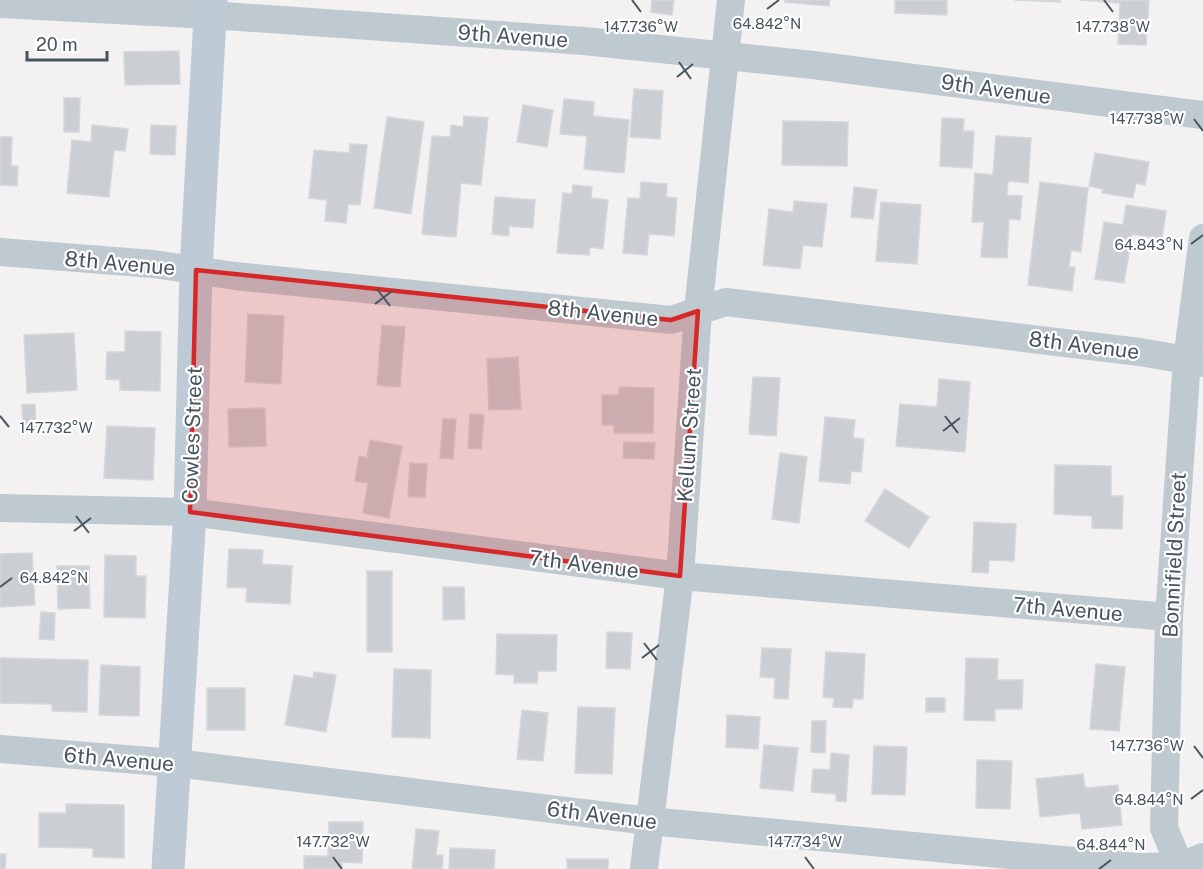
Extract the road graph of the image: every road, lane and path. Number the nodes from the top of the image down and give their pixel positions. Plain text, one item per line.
1 (731, 0) edge
2 (0, 4) edge
3 (211, 8) edge
4 (727, 54) junction
5 (1203, 115) edge
6 (1203, 238) edge
7 (0, 252) edge
8 (196, 270) junction
9 (698, 311) junction
10 (1195, 362) edge
11 (0, 508) edge
12 (190, 512) junction
13 (680, 576) junction
14 (1169, 617) junction
15 (0, 749) edge
16 (175, 763) junction
17 (649, 820) junction
18 (1188, 864) edge
19 (168, 869) edge
20 (644, 869) edge

1 - 4 street, Kellum Street
2 - 3 street, 9th Avenue
3 - 4 street, 9th Avenue
3 - 8 main road, Cowles Street
4 - 5 street, 9th Avenue
4 - 9 street, Kellum Street
6 - 10 street, Bonnifield Street
7 - 8 street, 8th Avenue
8 - 9 street, 8th Avenue
8 - 12 main road, Cowles Street
9 - 10 street, 8th Avenue
9 - 13 street, Kellum Street
10 - 14 street, Bonnifield Street
11 - 12 street, 7th Avenue
12 - 13 street, 7th Avenue
12 - 16 main road, Cowles Street
13 - 14 street, 7th Avenue
13 - 17 street, Kellum Street
14 - 18 street, Bonnifield Street
15 - 16 street, 6th Avenue
16 - 17 street, 6th Avenue
16 - 19 main road, Cowles Street
17 - 18 street, 6th Avenue
17 - 20 street, Kellum Street

